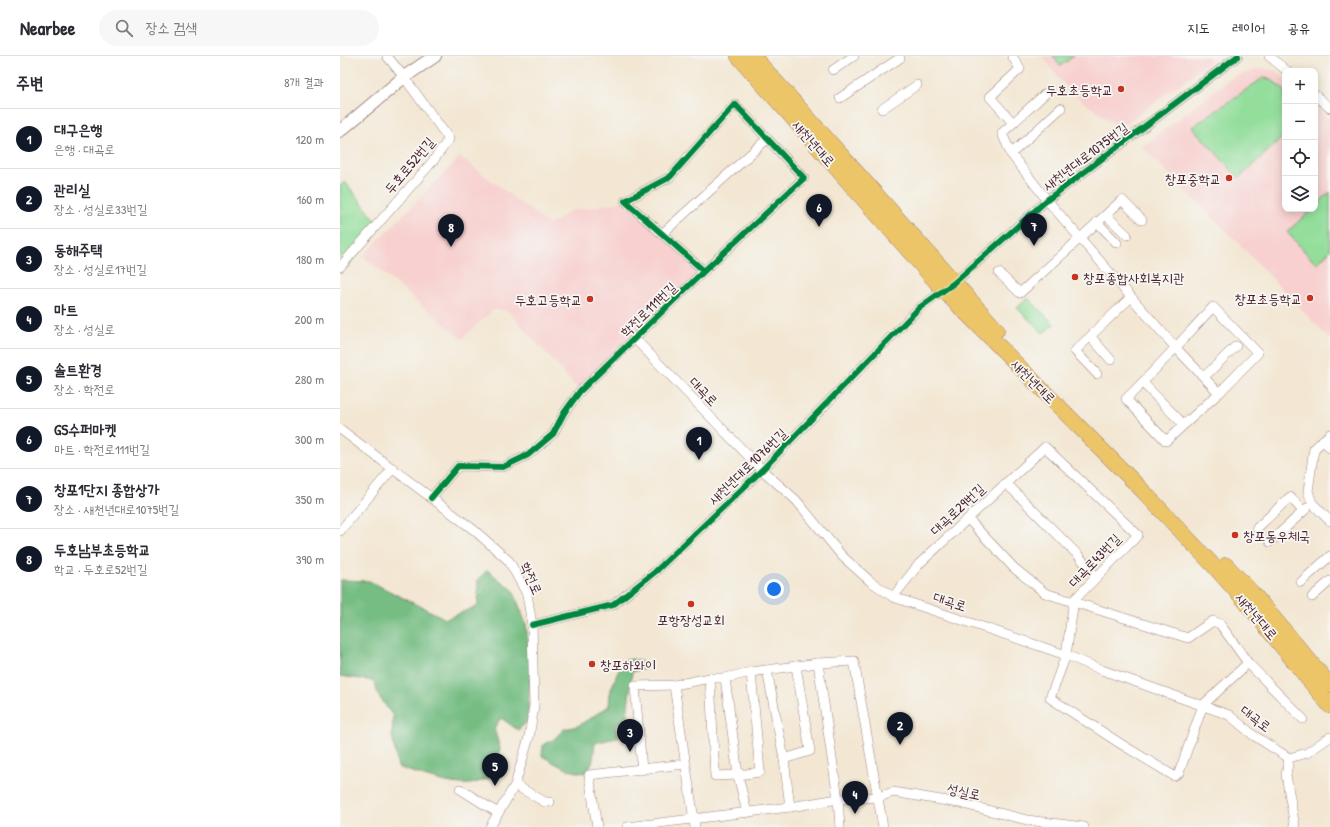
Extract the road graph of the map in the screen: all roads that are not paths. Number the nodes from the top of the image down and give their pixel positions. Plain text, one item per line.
1 (387, 56) edge
2 (435, 56) edge
3 (738, 56) edge
4 (753, 56) edge
5 (854, 56) edge
6 (1012, 56) edge
7 (1238, 56) edge
8 (1269, 56) edge
9 (900, 58) dead end
10 (1283, 68) edge
11 (833, 70) dead end
12 (404, 77) junction
13 (917, 85) dead end
14 (1046, 92) dead end
15 (840, 98) dead end
16 (1318, 98) edge
17 (1061, 108) dead end
18 (1330, 108) edge
19 (882, 109) dead end
20 (1012, 123) junction
21 (340, 131) edge
22 (767, 139) junction
23 (1012, 154) junction
24 (1047, 200) junction
25 (1106, 214) junction
26 (1142, 220) dead end
27 (1097, 222) junction
28 (663, 233) junction
29 (1127, 235) dead end
30 (1081, 237) junction
31 (1117, 243) dead end
32 (340, 267) edge
33 (704, 271) junction
34 (999, 273) dead end
35 (949, 287) junction
36 (1131, 297) junction
37 (1091, 337) junction
38 (635, 339) junction
39 (1236, 346) dead end
40 (1175, 347) junction
41 (1111, 360) dead end
42 (1097, 374) dead end
43 (1204, 377) junction
44 (1143, 383) junction
45 (1219, 392) junction
46 (1183, 424) junction
47 (340, 429) edge
48 (1326, 437) edge
49 (1330, 448) edge
50 (393, 468) junction
51 (762, 470) junction
52 (1006, 483) junction
53 (430, 498) junction
54 (1312, 503) junction
55 (1303, 511) junction
56 (968, 519) junction
57 (1330, 521) edge
58 (1257, 528) dead end
59 (340, 531) edge
60 (1138, 535) joint
61 (1270, 542) dead end
62 (1330, 556) edge
63 (1096, 577) junction
64 (1330, 581) edge
65 (1301, 582) dead end
66 (893, 597) junction
67 (1312, 597) dead end
68 (1074, 600) junction
69 (532, 625) junction
70 (1066, 655) junction
71 (818, 663) junction
72 (1248, 663) junction
73 (796, 666) junction
74 (767, 670) junction
75 (751, 672) junction
76 (710, 678) junction
77 (725, 678) junction
78 (674, 685) junction
79 (1330, 685) edge
80 (1203, 705) junction
81 (1330, 706) edge
82 (1303, 719) dead end
83 (1330, 737) edge
84 (1290, 758) junction
85 (784, 759) junction
86 (685, 764) junction
87 (642, 770) junction
88 (738, 775) junction
89 (515, 785) junction
90 (460, 789) dead end
91 (879, 797) junction
92 (838, 799) junction
93 (550, 802) dead end
94 (790, 807) junction
95 (498, 813) junction
96 (747, 813) junction
97 (694, 823) edge
98 (490, 827) edge
99 (597, 827) edge
100 (627, 827) edge
101 (840, 827) edge
102 (883, 827) edge
103 (1084, 827) edge
104 (1294, 827) edge

1 - 12 street
2 - 12 street
3 - 35 main road, 새천년대로
4 - 35 main road, 새천년대로
5 - 11 street
6 - 20 street
7 - 24 street, 새천년대로1075번길
8 - 10 street
9 - 15 street
12 - 21 street
12 - 32 street, 두호로52번길
13 - 19 street
14 - 20 street
16 - 18 street
17 - 23 street
20 - 23 street
22 - 28 street
22 - 28 street, 학전로111번길
22 - 33 street, 학전로111번길
23 - 24 street
24 - 30 street
24 - 35 street, 새천년대로1075번길
25 - 26 street
25 - 27 street
25 - 29 street
27 - 30 street
27 - 31 street
28 - 33 street
30 - 34 street
30 - 36 street
33 - 38 street, 학전로111번길
35 - 51 street, 새천년대로1076번길
35 - 79 main road, 새천년대로
35 - 81 main road, 새천년대로
36 - 37 street
36 - 40 street
37 - 41 street
37 - 42 street
38 - 51 street, 대곡로
38 - 53 street, 학전로111번길
39 - 43 street
40 - 43 street
40 - 44 street
40 - 45 street
43 - 45 street
44 - 46 street
44 - 46 street
45 - 46 street
47 - 50 street, 학전로
48 - 49 street
48 - 54 street
50 - 53 street, 학전로
50 - 59 street
51 - 66 street, 대곡로
51 - 69 street, 새천년대로1076번길
52 - 56 street, 대곡로29번길
52 - 60 street, 대곡로29번길
52 - 63 street
53 - 69 street, 학전로
54 - 55 street
54 - 57 street
55 - 58 street
55 - 61 street
56 - 66 street, 대곡로29번길
56 - 68 street
60 - 63 street, 대곡로43번길
62 - 65 street
63 - 68 street, 대곡로43번길
64 - 67 street
66 - 70 street, 대곡로
68 - 70 street, 대곡로43번길
68 - 72 street
69 - 89 street, 학전로
70 - 80 street, 대곡로
70 - 80 street, 대곡로43번길
71 - 73 street
71 - 91 street
71 - 92 street
72 - 80 street
72 - 82 street
73 - 74 street
73 - 85 street
74 - 75 street
74 - 85 street
75 - 77 street
75 - 88 street
76 - 77 street
76 - 78 street
76 - 88 street
77 - 88 street
78 - 86 street
78 - 87 street
80 - 84 street, 대곡로
83 - 84 street
84 - 104 street
85 - 94 street
86 - 87 street
86 - 97 street
87 - 99 street
88 - 96 street
89 - 93 street
89 - 95 street, 학전로
90 - 95 street
91 - 92 street, 성실로
91 - 102 street
91 - 103 street, 성실로
92 - 94 street, 성실로
92 - 101 street
94 - 96 street, 성실로
95 - 98 street, 학전로
96 - 97 street, 성실로
97 - 100 street, 성실로

